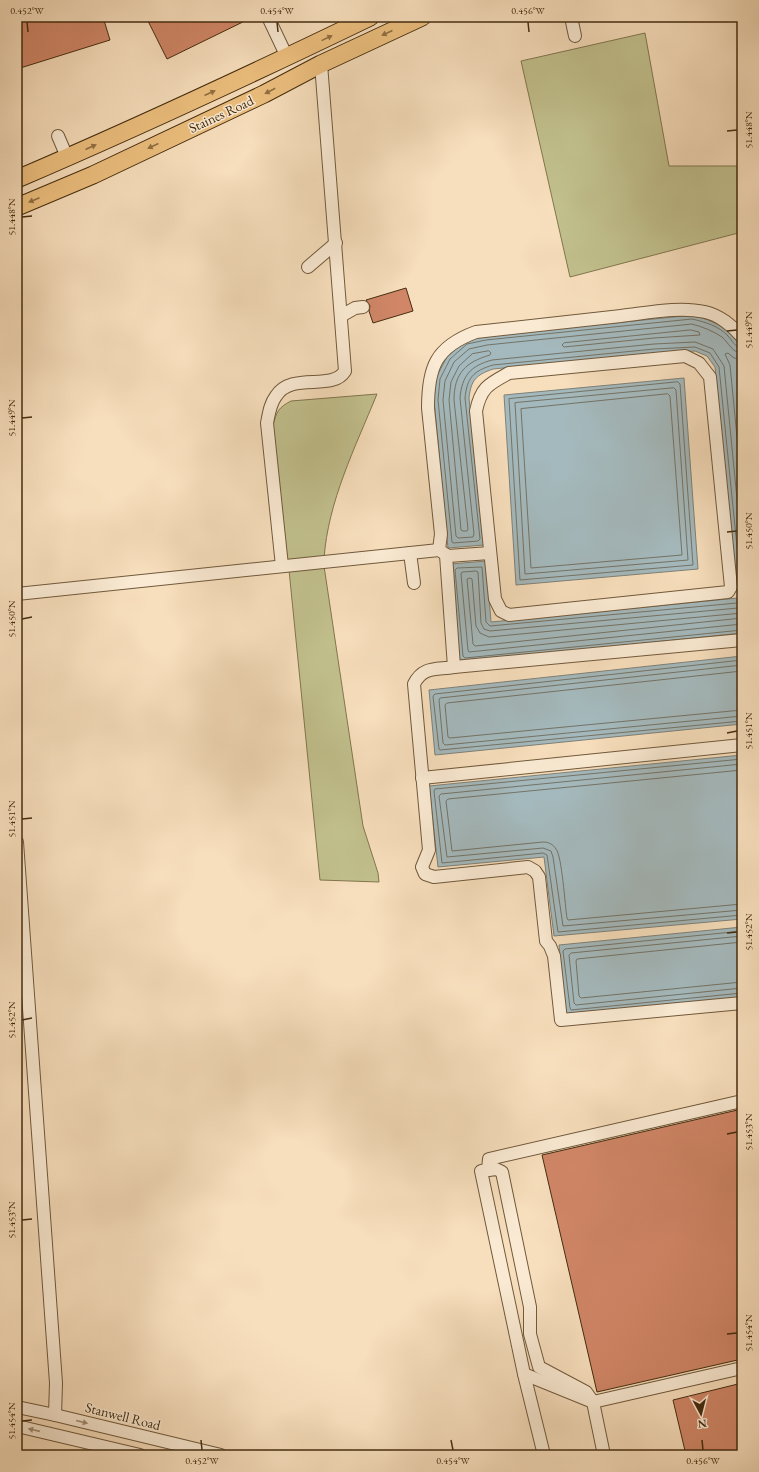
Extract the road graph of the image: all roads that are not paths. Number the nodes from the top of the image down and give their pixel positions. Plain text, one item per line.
1 (268, 17) edge
2 (370, 17) edge
3 (422, 17) edge
4 (571, 17) edge
5 (575, 36) dead end
6 (288, 57) junction
7 (321, 64) junction
8 (58, 136) dead end
9 (67, 157) junction
10 (17, 179) edge
11 (17, 207) edge
12 (336, 243) junction
13 (308, 267) dead end
14 (362, 307) dead end
15 (341, 316) junction
16 (742, 337) edge
17 (442, 552) junction
18 (410, 553) junction
19 (490, 553) junction
20 (282, 566) junction
21 (414, 583) dead end
22 (17, 594) edge
23 (742, 640) edge
24 (454, 667) junction
25 (742, 745) edge
26 (422, 778) junction
27 (17, 842) edge
28 (742, 1003) edge
29 (742, 1102) edge
30 (488, 1170) junction
31 (742, 1368) edge
32 (524, 1374) junction
33 (593, 1402) junction
34 (17, 1407) edge
35 (55, 1415) junction
36 (17, 1426) edge
37 (140, 1455) edge
38 (221, 1455) edge
39 (544, 1455) edge
40 (604, 1455) edge

1 - 6 street
6 -> 2 highway, Staines Road
3 -> 7 highway, Staines Road
4 - 5 street
9 -> 6 highway, Staines Road
7 -> 11 highway, Staines Road
7 - 12 street
8 - 9 street
9 - 10 highway, Staines Road
12 - 13 street
12 - 15 street
14 - 15 street
15 - 20 street
16 - 17 street
17 - 18 street
17 - 19 street
17 - 24 street
18 - 20 street
18 - 21 street
19 - 19 street
20 - 22 street
23 - 24 street
24 - 26 street
25 - 26 street
26 - 28 street
27 - 35 street
29 - 30 street
30 - 32 street
30 - 33 street
31 - 33 street
32 - 33 street
32 - 39 street
33 - 40 street
34 - 35 street, Stanwell Road
35 -> 38 street, Stanwell Road
37 -> 36 street

